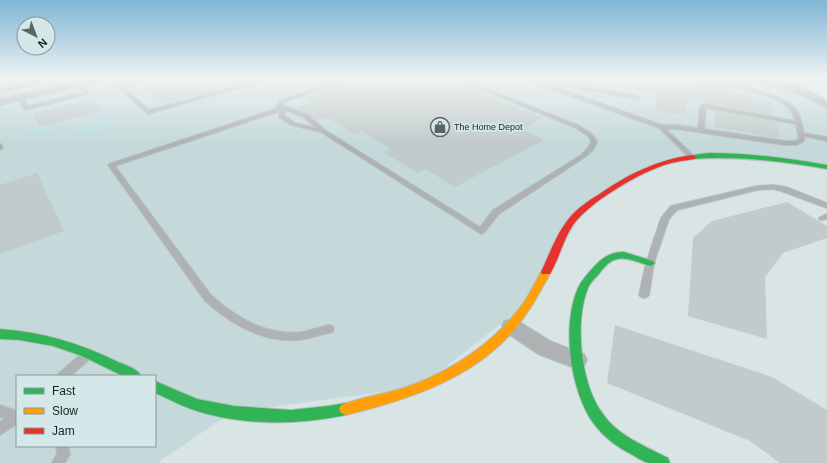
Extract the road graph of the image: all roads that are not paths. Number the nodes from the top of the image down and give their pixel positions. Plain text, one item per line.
1 (13, 100) edge
2 (135, 100) edge
3 (193, 100) edge
4 (286, 100) edge
5 (510, 100) edge
6 (585, 100) edge
7 (780, 100) edge
8 (816, 100) edge
9 (0, 102) edge
10 (827, 105) edge
11 (283, 108) junction
12 (798, 123) junction
13 (660, 127) junction
14 (701, 130) junction
15 (323, 131) junction
16 (801, 134) junction
17 (827, 139) edge
18 (692, 157) junction
19 (827, 167) edge
20 (827, 206) edge
21 (650, 263) junction
22 (644, 295) dead end
23 (511, 326) junction
24 (329, 329) dead end
25 (0, 334) edge
26 (89, 353) junction
27 (576, 360) junction
28 (64, 375) edge
29 (133, 375) edge
30 (156, 387) edge
31 (0, 411) edge
32 (16, 417) edge
33 (16, 418) edge
34 (0, 429) edge
35 (62, 447) edge
36 (58, 463) edge
37 (663, 463) edge

1 - 9 street
2 - 3 lane
4 - 11 lane
5 - 15 lane
6 - 13 lane
7 - 12 lane
8 - 10 street
11 - 15 lane
11 - 15 lane
11 - 24 lane
12 - 14 lane
12 - 16 lane
13 - 14 lane
13 - 18 lane
14 - 16 lane
16 - 17 lane
18 - 19 street
18 - 23 street
20 - 21 lane
21 - 22 lane
21 - 27 street
23 - 27 street
23 - 30 street
25 - 26 street
26 - 28 lane
26 - 29 street
27 - 37 street
31 - 32 lane
33 - 34 lane
35 - 36 lane

